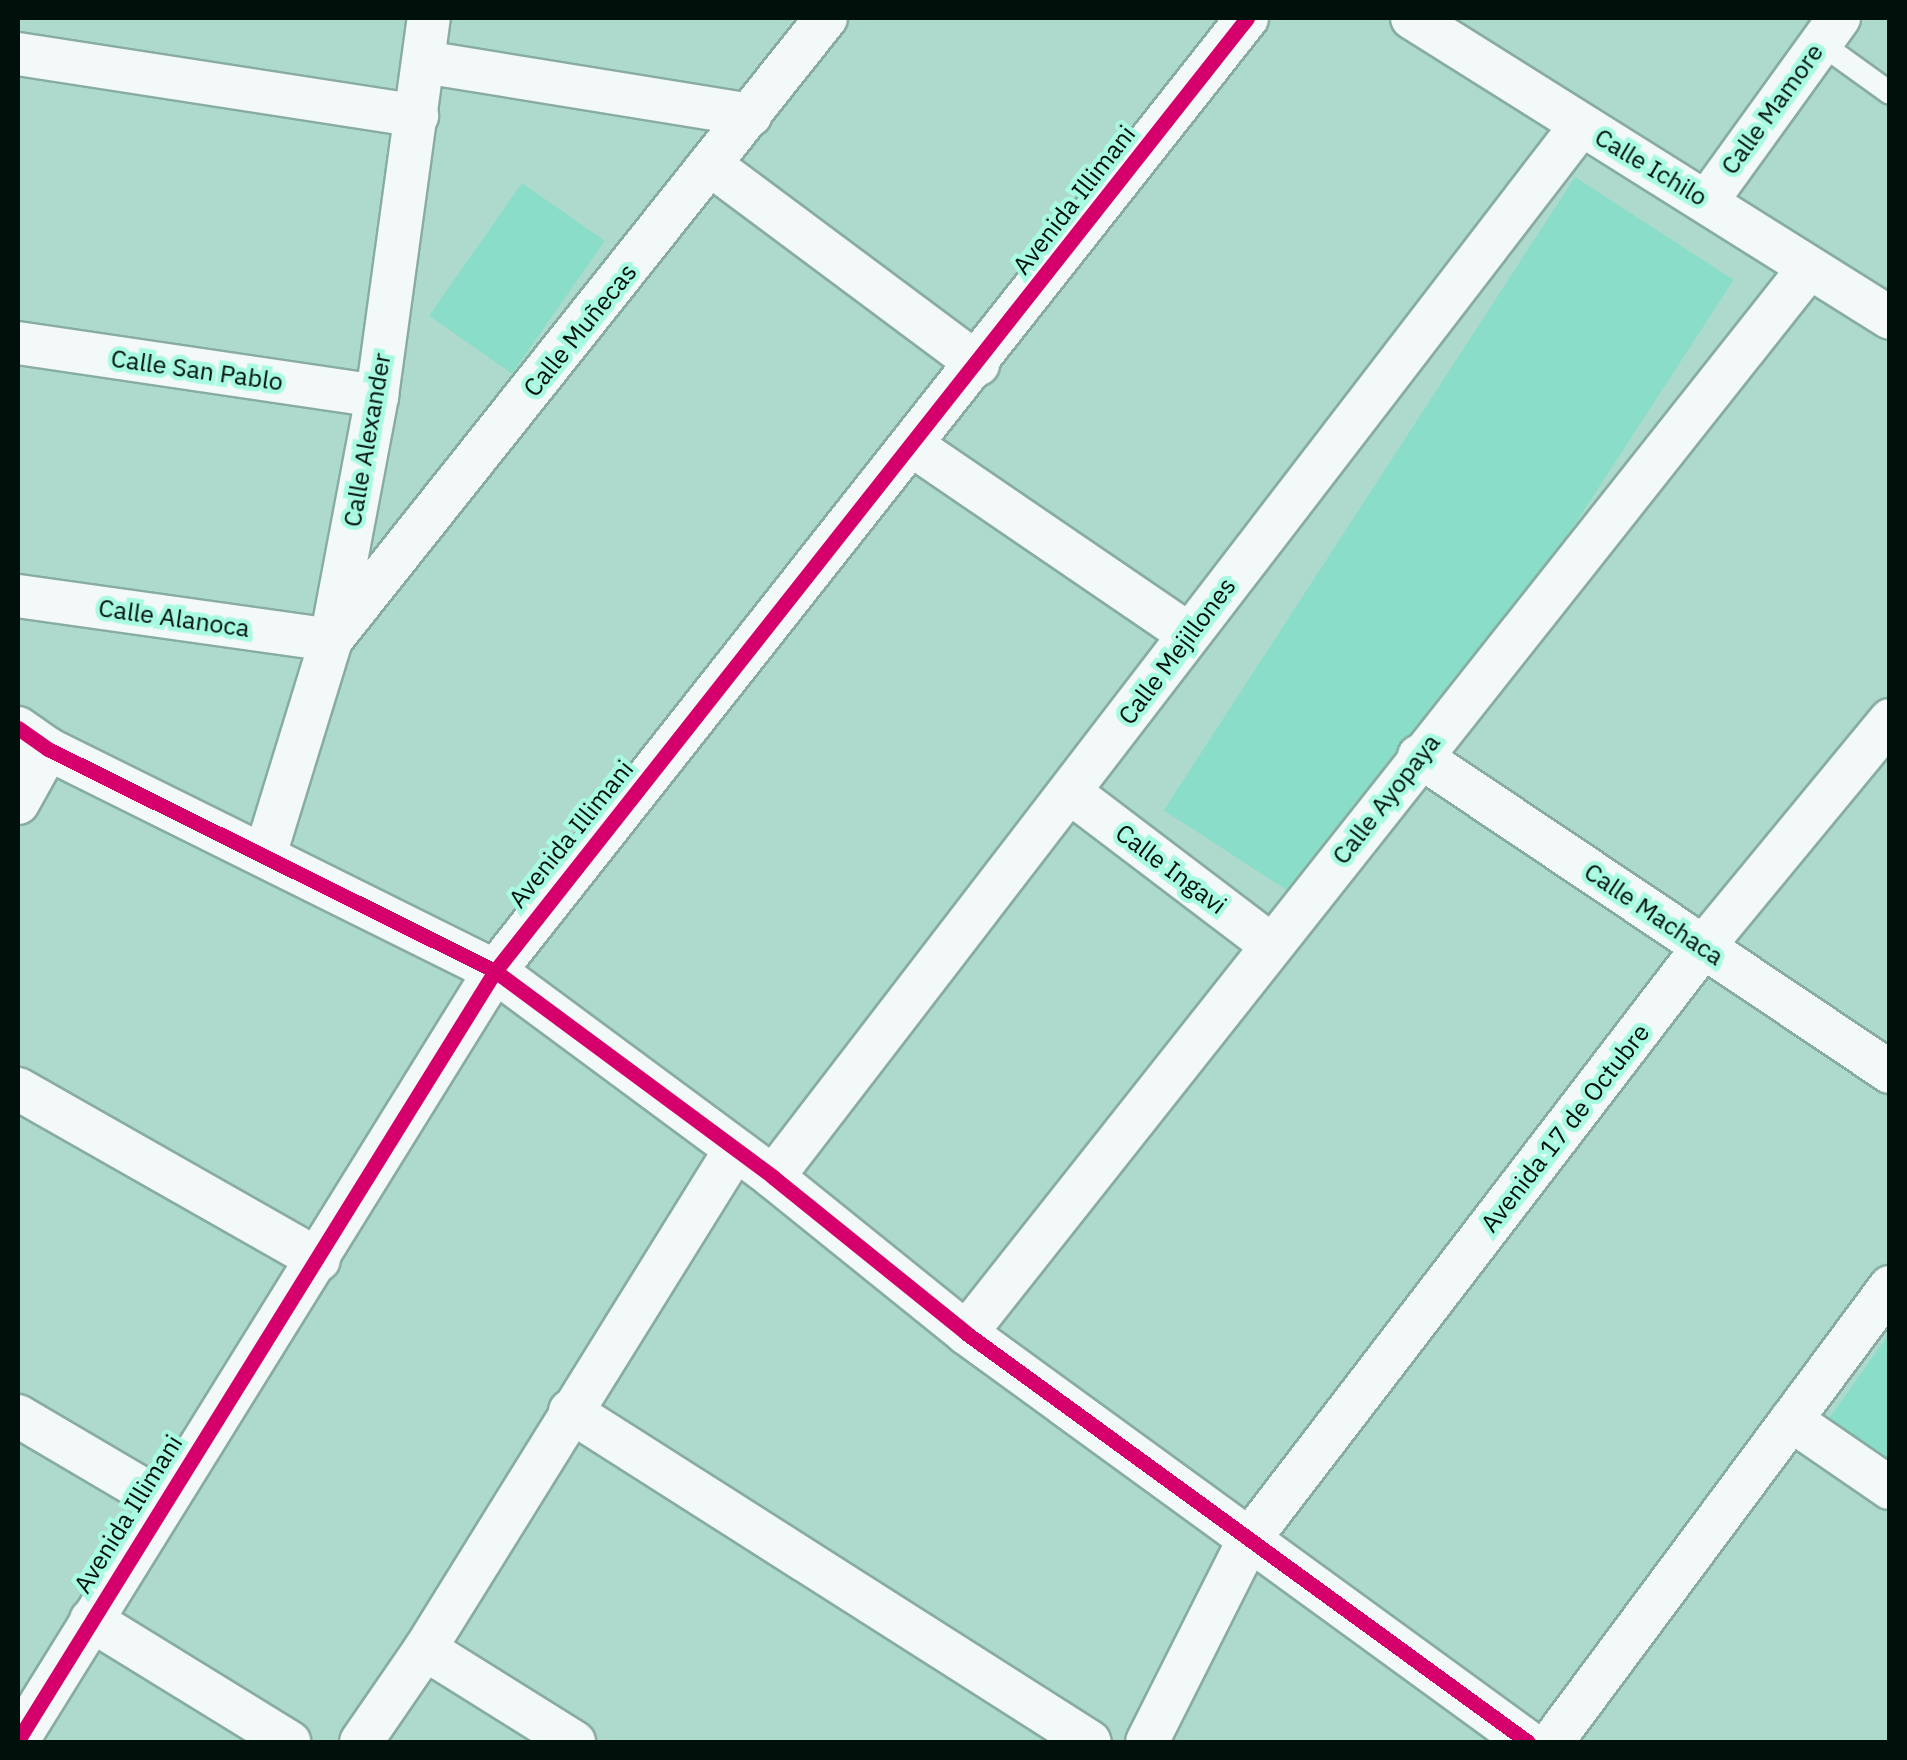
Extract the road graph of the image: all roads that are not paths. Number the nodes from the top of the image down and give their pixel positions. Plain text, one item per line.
1 (429, 18) edge
2 (826, 18) edge
3 (1247, 18) edge
4 (1412, 18) edge
5 (1829, 30) edge
6 (18, 54) edge
7 (424, 62) junction
8 (1890, 93) edge
9 (751, 114) junction
10 (417, 116) junction
11 (1581, 125) junction
12 (712, 166) junction
13 (1707, 201) junction
14 (1809, 268) junction
15 (1890, 318) edge
16 (18, 343) edge
17 (978, 364) junction
18 (377, 396) junction
19 (913, 446) junction
20 (18, 596) edge
21 (1189, 634) junction
22 (331, 640) junction
23 (1890, 720) edge
24 (32, 738) edge
25 (1418, 756) junction
26 (1071, 793) junction
27 (18, 803) edge
28 (265, 855) junction
29 (1271, 945) junction
30 (1704, 946) junction
31 (495, 970) junction
32 (1890, 1072) edge
33 (18, 1090) edge
34 (735, 1150) junction
35 (774, 1178) junction
36 (319, 1260) junction
37 (1888, 1292) edge
38 (966, 1333) junction
39 (570, 1411) junction
40 (18, 1416) edge
41 (1790, 1420) junction
42 (1890, 1488) edge
43 (164, 1502) junction
44 (1248, 1541) junction
45 (91, 1620) junction
46 (426, 1649) junction
47 (19, 1734) edge
48 (289, 1742) edge
49 (360, 1742) edge
50 (574, 1742) edge
51 (1090, 1742) edge
52 (1147, 1742) edge
53 (1528, 1742) edge
54 (1552, 1742) edge

1 - 7 street, Calle Alexander
2 - 9 street, Calle Muñecas
3 - 17 street, Avenida Illimani
4 - 11 street, Calle Ichilo
5 - 8 lane
5 - 13 street, Calle Mamore
6 - 10 street
7 - 9 street
7 - 10 street, Calle Alexander
9 - 12 street, Calle Muñecas
10 - 18 street, Calle Alexander
11 - 13 street, Calle Ichilo
11 - 21 street, Calle Mejillones
12 - 17 street
12 - 22 street, Calle Muñecas
13 - 14 street, Calle Ichilo
14 - 15 street, Calle Ichilo
14 - 25 street, Calle Ayopaya
16 - 18 street, Calle San Pablo
17 - 19 street, Avenida Illimani
18 - 22 street, Calle Alexander
19 - 21 street
19 - 31 street, Avenida Illimani
20 - 22 street, Calle Alanoca
21 - 26 street, Calle Mejillones
22 - 28 street, Calle Alexander
23 - 30 street, Avenida 17 de Octubre
24 - 27 street
24 - 28 street
25 - 29 street, Calle Ayopaya
25 - 30 street, Calle Machaca
26 - 29 street, Calle Ingavi
26 - 35 street, Calle Mejillones
28 - 31 street
29 - 38 street, Calle Ayopaya
30 - 32 street, Calle Machaca
30 - 44 street, Avenida 17 de Octubre
31 - 34 street
31 - 36 street, Avenida Illimani
33 - 36 street
34 - 35 street
34 - 39 street
35 - 38 street
36 - 43 street, Avenida Illimani
37 - 41 street
38 - 44 street
39 - 46 street
39 - 51 street
40 - 43 street
41 - 42 street
41 - 54 street
43 - 45 street, Avenida Illimani
44 - 52 street, Avenida 17 de Octubre
44 - 53 street
45 - 47 street, Avenida Illimani
45 - 48 street
46 - 49 street
46 - 50 street

